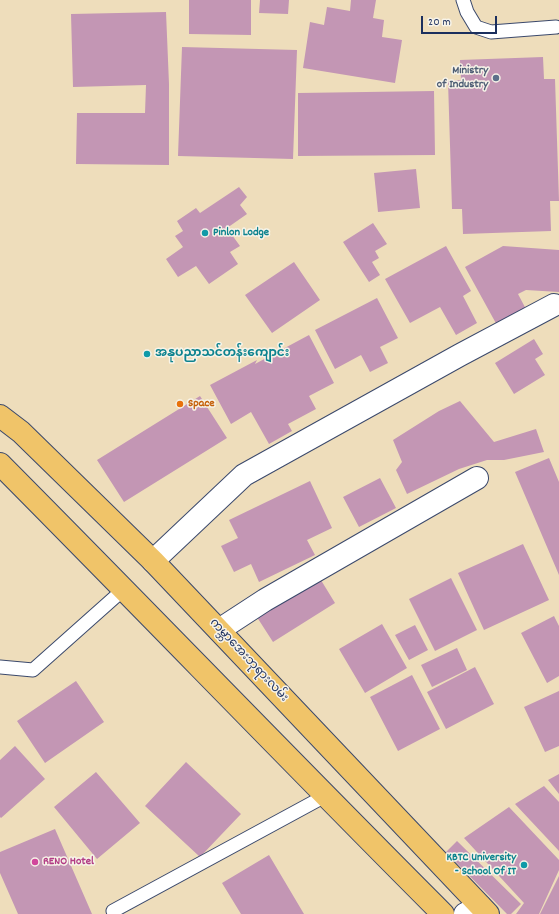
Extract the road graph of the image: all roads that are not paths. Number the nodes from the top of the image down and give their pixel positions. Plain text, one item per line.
1 (463, 0) edge
2 (556, 27) dead end
3 (554, 305) dead end
4 (0, 416) edge
5 (0, 464) edge
6 (477, 478) dead end
7 (153, 561) junction
8 (124, 589) junction
9 (218, 630) junction
10 (0, 667) edge
11 (325, 796) junction
12 (113, 911) dead end
13 (477, 911) edge
14 (443, 914) edge

1 - 2 lane
3 - 7 street
4 - 7 main road, ကမ္ဘာအေးဘုရားလမ်း
5 - 8 main road
6 - 9 street
7 - 9 main road, ကမ္ဘာအေးဘုရားလမ်း
8 - 10 lane
8 - 11 main road
9 - 13 main road, ကမ္ဘာအေးဘုရားလမ်း
11 - 12 lane
11 - 14 main road

